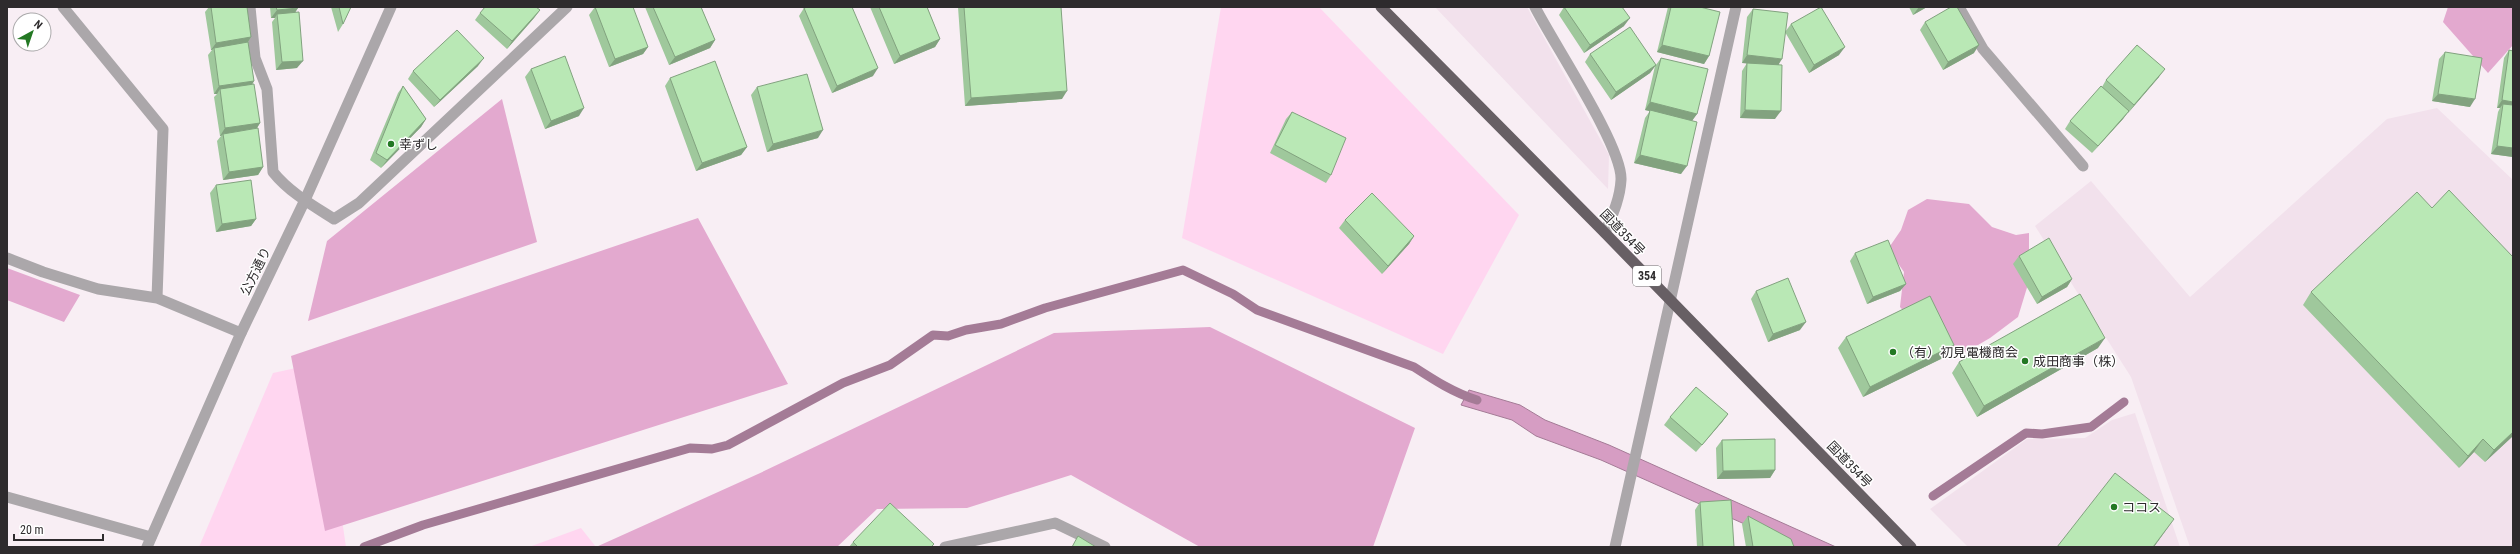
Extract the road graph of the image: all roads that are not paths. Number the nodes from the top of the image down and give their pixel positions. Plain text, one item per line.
1 (63, 7) edge
2 (250, 7) edge
3 (391, 7) edge
4 (567, 7) edge
5 (1381, 7) edge
6 (1535, 7) edge
7 (1736, 7) edge
8 (1959, 7) edge
9 (2083, 166) dead end
10 (305, 200) junction
11 (1605, 233) junction
12 (7, 258) edge
13 (157, 298) junction
14 (1671, 301) junction
15 (241, 333) junction
16 (7, 497) edge
17 (149, 542) edge
18 (945, 547) edge
19 (1105, 547) edge
20 (1615, 547) edge
21 (1911, 547) edge

1 - 13 street
2 - 10 street
3 - 10 street, 公方通り
4 - 10 street
5 - 11 highway, 国道354号 / 354
6 - 11 street
7 - 14 street
8 - 9 street
10 - 15 street, 公方通り
11 - 14 highway, 国道354号 / 354
12 - 13 street
13 - 15 street
14 - 20 street
14 - 21 highway, 国道354号 / 354
15 - 17 street, 公方通り
16 - 17 street
18 - 19 street

